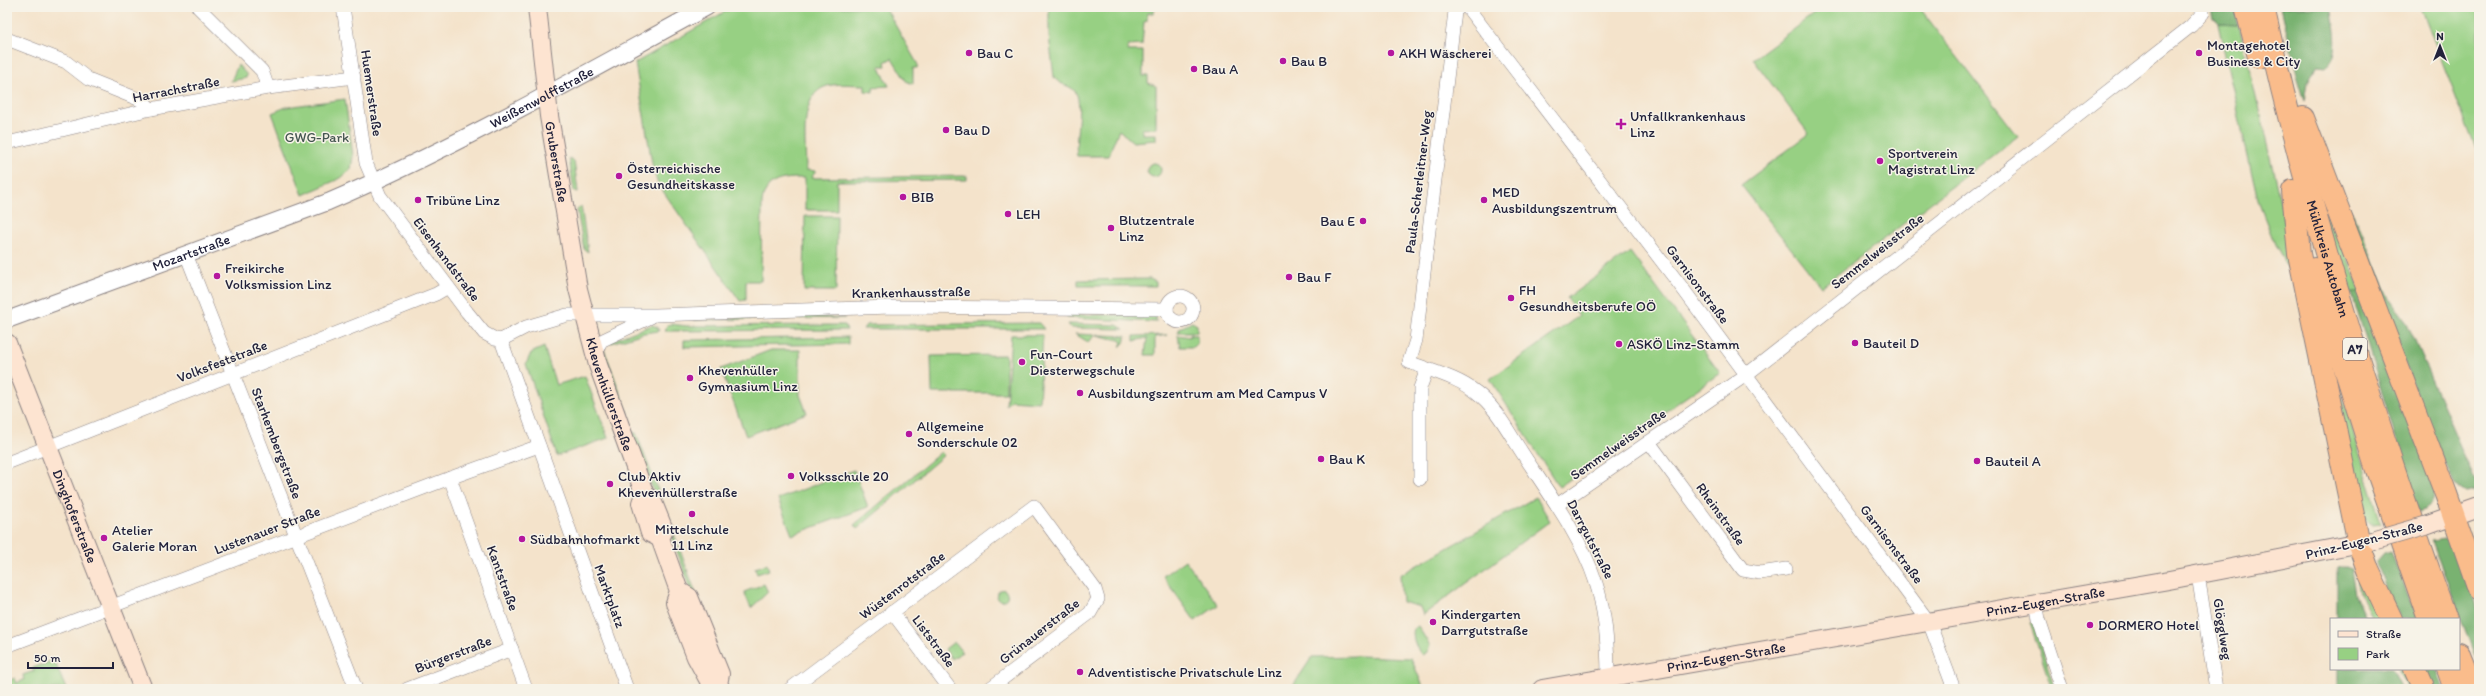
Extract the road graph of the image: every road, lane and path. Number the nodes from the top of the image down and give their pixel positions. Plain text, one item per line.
1 (198, 7) edge
2 (343, 7) edge
3 (537, 7) edge
4 (707, 7) edge
5 (1460, 7) edge
6 (1467, 7) edge
7 (2203, 7) edge
8 (2246, 7) edge
9 (2263, 7) edge
10 (7, 39) edge
11 (2279, 75) junction
12 (354, 78) junction
13 (268, 88) junction
14 (546, 97) junction
15 (152, 110) junction
16 (7, 142) edge
17 (373, 183) junction
18 (2293, 191) junction
19 (186, 254) junction
20 (448, 287) junction
21 (1167, 309) dead end
22 (585, 315) junction
23 (656, 315) junction
24 (7, 320) edge
25 (501, 340) junction
26 (7, 343) edge
27 (595, 354) junction
28 (1409, 362) joint
29 (1427, 369) junction
30 (233, 374) junction
31 (1746, 375) junction
32 (1649, 442) junction
33 (539, 446) junction
34 (49, 447) junction
35 (7, 463) edge
36 (450, 478) junction
37 (1420, 479) dead end
38 (1034, 506) joint
39 (1557, 506) junction
40 (2479, 508) edge
41 (2454, 516) junction
42 (296, 536) junction
43 (2368, 542) junction
44 (1786, 569) dead end
45 (2198, 575) junction
46 (2479, 589) edge
47 (2036, 604) junction
48 (112, 607) junction
49 (892, 612) junction
50 (2391, 618) edge
51 (2429, 618) edge
52 (2446, 618) edge
53 (1930, 622) junction
54 (7, 646) edge
55 (512, 649) junction
56 (2460, 656) edge
57 (2415, 670) edge
58 (2448, 670) edge
59 (1608, 684) edge
60 (719, 686) edge
61 (143, 689) edge
62 (356, 689) edge
63 (407, 689) edge
64 (526, 689) edge
65 (627, 689) edge
66 (790, 689) edge
67 (950, 689) edge
68 (990, 689) edge
69 (1542, 689) edge
70 (1954, 689) edge
71 (2062, 689) edge
72 (2216, 689) edge
73 (2424, 689) edge
74 (2455, 689) edge
75 (2473, 689) edge

1 - 13 street
2 - 12 street, Huemerstraße
3 - 14 main road, Gruberstraße
4 - 14 street, Weißenwolffstraße
5 - 28 street, Paula-Scherleitner-Weg
6 - 31 street, Garnisonstraße
7 - 31 street, Semmelweisstraße
8 - 18 highway, Mühlkreis Autobahn / A7
9 - 11 highway, Mühlkreis Autobahn / A7
10 - 15 street
11 - 41 highway
11 - 52 highway, Mühlkreis Autobahn / A7
12 - 13 street, Harrachstraße
12 - 17 street, Huemerstraße
13 - 15 street, Harrachstraße
14 - 17 street, Weißenwolffstraße
14 - 22 main road, Gruberstraße
15 - 16 street, Harrachstraße
17 - 19 street, Mozartstraße
17 - 20 street, Eisenhandstraße
18 - 43 highway
18 - 51 highway, Mühlkreis Autobahn / A7
19 - 24 street, Mozartstraße
19 - 30 street, Starhembergstraße
20 - 25 street, Eisenhandstraße
20 - 30 street, Volksfeststraße
21 - 23 street, Krankenhausstraße
22 - 23 street, Krankenhausstraße
22 - 25 street, Krankenhausstraße
22 - 27 main road, Khevenhüllerstraße
23 - 27 street, Krankenhausstraße
25 - 33 street
26 - 34 main road, Dinghoferstraße
27 - 60 main road, Khevenhüllerstraße
28 - 29 street, Darrgutstraße
29 - 37 street
29 - 39 street, Darrgutstraße
30 - 34 street, Volksfeststraße
30 - 42 street, Starhembergstraße
31 - 32 street, Semmelweisstraße
31 - 53 street, Garnisonstraße
32 - 39 street, Semmelweisstraße
32 - 44 street, Rheinstraße
33 - 36 street, Lustenauer Straße
33 - 65 street, Marktplatz
34 - 35 street, Volksfeststraße
34 - 48 main road, Dinghoferstraße
36 - 42 street, Lustenauer Straße
36 - 55 street, Kantstraße
38 - 49 street, Wüstenrotstraße
38 - 68 street, Grünauerstraße
39 - 59 street, Darrgutstraße
40 - 41 main road, Prinz-Eugen-Straße
41 - 43 main road, Prinz-Eugen-Straße, bridge
41 - 46 highway
42 - 48 street, Lustenauer Straße
42 - 62 street, Starhembergstraße
43 - 45 main road, Prinz-Eugen-Straße
43 - 50 highway
45 - 47 main road, Prinz-Eugen-Straße
45 - 72 street, Glögglweg
47 - 53 main road, Prinz-Eugen-Straße
47 - 71 street
48 - 54 street, Lustenauer Straße
48 - 61 main road, Dinghoferstraße
49 - 66 street, Wüstenrotstraße
49 - 67 street, Liststraße
53 - 59 main road, Prinz-Eugen-Straße
53 - 70 street, Garnisonstraße
55 - 63 street, Bürgerstraße
55 - 64 street, Kantstraße
56 - 75 highway
57 - 73 highway
58 - 74 highway
59 - 69 main road, Prinz-Eugen-Straße

